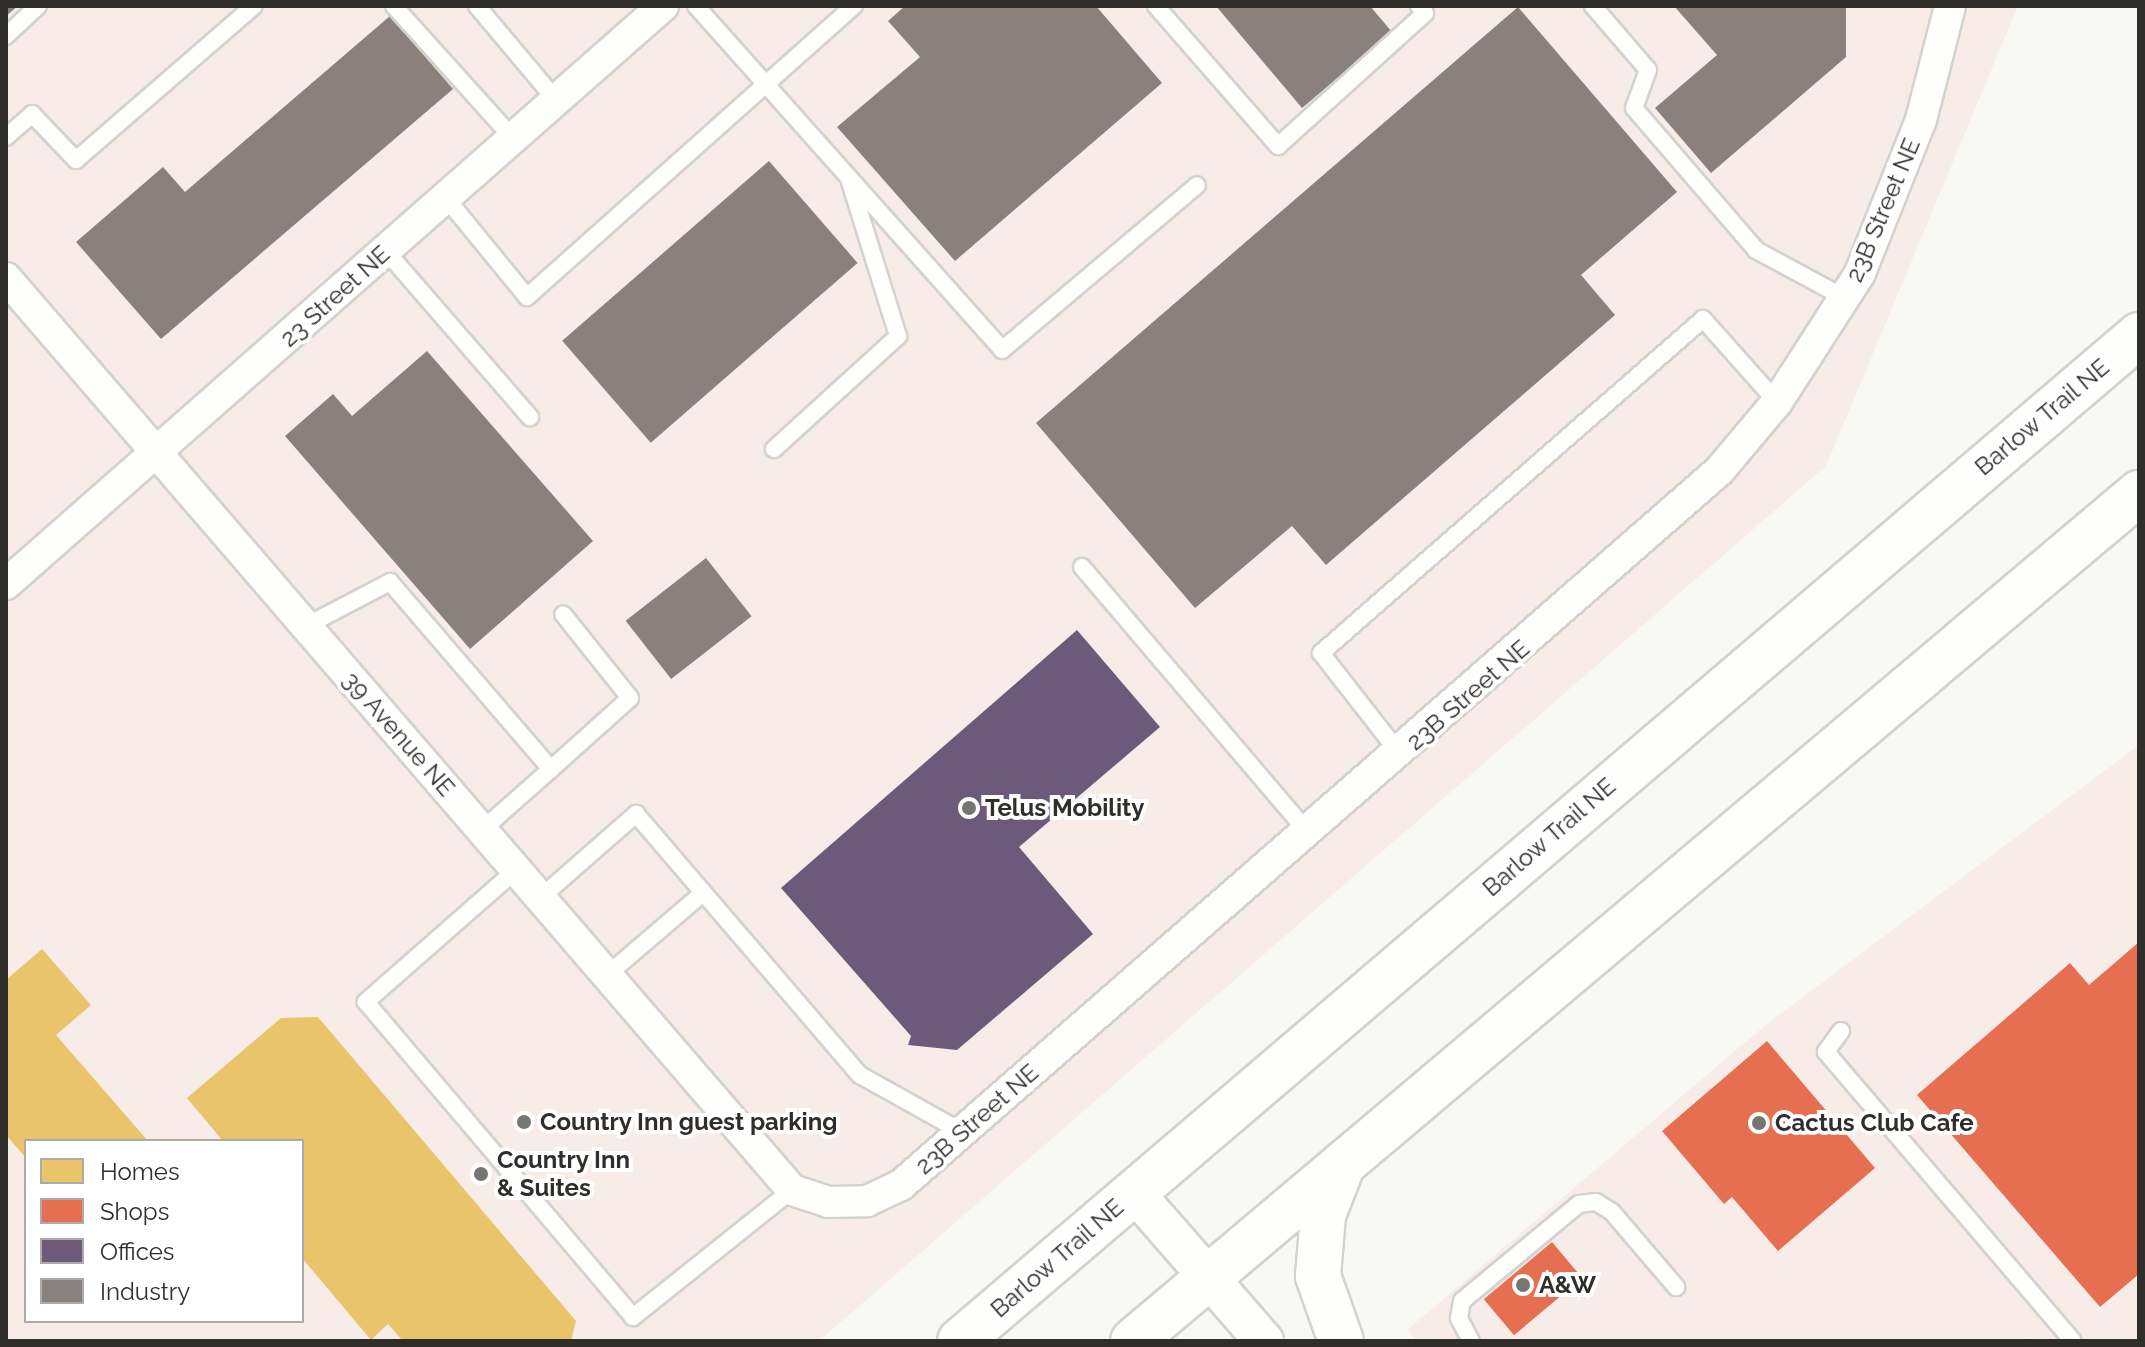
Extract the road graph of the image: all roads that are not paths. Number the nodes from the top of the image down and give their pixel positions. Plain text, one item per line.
1 (38, 6) edge
2 (254, 6) edge
3 (394, 6) edge
4 (477, 6) edge
5 (663, 6) edge
6 (696, 6) edge
7 (854, 6) edge
8 (1156, 6) edge
9 (1419, 6) edge
10 (1593, 6) edge
11 (1950, 6) edge
12 (6, 36) edge
13 (765, 84) junction
14 (556, 100) junction
15 (6, 137) edge
16 (513, 138) junction
17 (848, 177) junction
18 (1197, 185) dead end
19 (446, 198) junction
20 (386, 251) junction
21 (6, 278) edge
22 (1845, 298) junction
23 (2139, 335) edge
24 (1777, 402) junction
25 (530, 417) dead end
26 (774, 449) dead end
27 (157, 454) junction
28 (2139, 493) edge
29 (1082, 567) dead end
30 (6, 584) edge
31 (563, 614) dead end
32 (306, 626) junction
33 (1400, 754) junction
34 (551, 769) junction
35 (482, 830) junction
36 (1308, 833) junction
37 (516, 870) junction
38 (703, 893) junction
39 (540, 898) junction
40 (607, 975) junction
41 (1841, 1031) dead end
42 (962, 1132) junction
43 (1346, 1155) junction
44 (792, 1190) junction
45 (1134, 1192) junction
46 (1209, 1277) junction
47 (1676, 1287) dead end
48 (960, 1341) edge
49 (1133, 1341) edge
50 (1264, 1341) edge
51 (1341, 1341) edge
52 (1471, 1341) edge
53 (2073, 1341) edge

1 - 12 lane
2 - 15 lane
3 - 16 lane
4 - 14 lane
5 - 14 street, 23 Street NE
6 - 13 lane
7 - 13 lane
8 - 9 lane
10 - 22 lane
11 - 22 street, 23B Street NE
13 - 17 lane
13 - 19 lane
14 - 16 street, 23 Street NE
16 - 19 street, 23 Street NE
17 - 18 lane
17 - 26 lane
19 - 20 street, 23 Street NE
20 - 25 lane
20 - 27 street, 23 Street NE
21 - 27 street, 39 Avenue NE
22 - 24 street, 23B Street NE
23 - 45 main road, Barlow Trail NE
24 - 33 street, 23B Street NE
24 - 33 lane
27 - 30 street, 23 Street NE
27 - 32 street, 39 Avenue NE
28 - 43 main road
29 - 36 lane
31 - 34 lane
32 - 34 lane
32 - 35 street, 39 Avenue NE
33 - 36 street, 23B Street NE
34 - 35 lane
35 - 37 street, 39 Avenue NE
36 - 42 street, 23B Street NE
37 - 39 street, 39 Avenue NE
37 - 44 lane
38 - 39 lane
38 - 40 lane
38 - 42 lane
39 - 40 street, 39 Avenue NE
40 - 44 street, 39 Avenue NE
41 - 53 lane
42 - 44 street, 23B Street NE
43 - 46 main road
43 - 51 main road
45 - 46 street
45 - 48 main road, Barlow Trail NE
46 - 49 main road
46 - 50 street
47 - 52 lane

